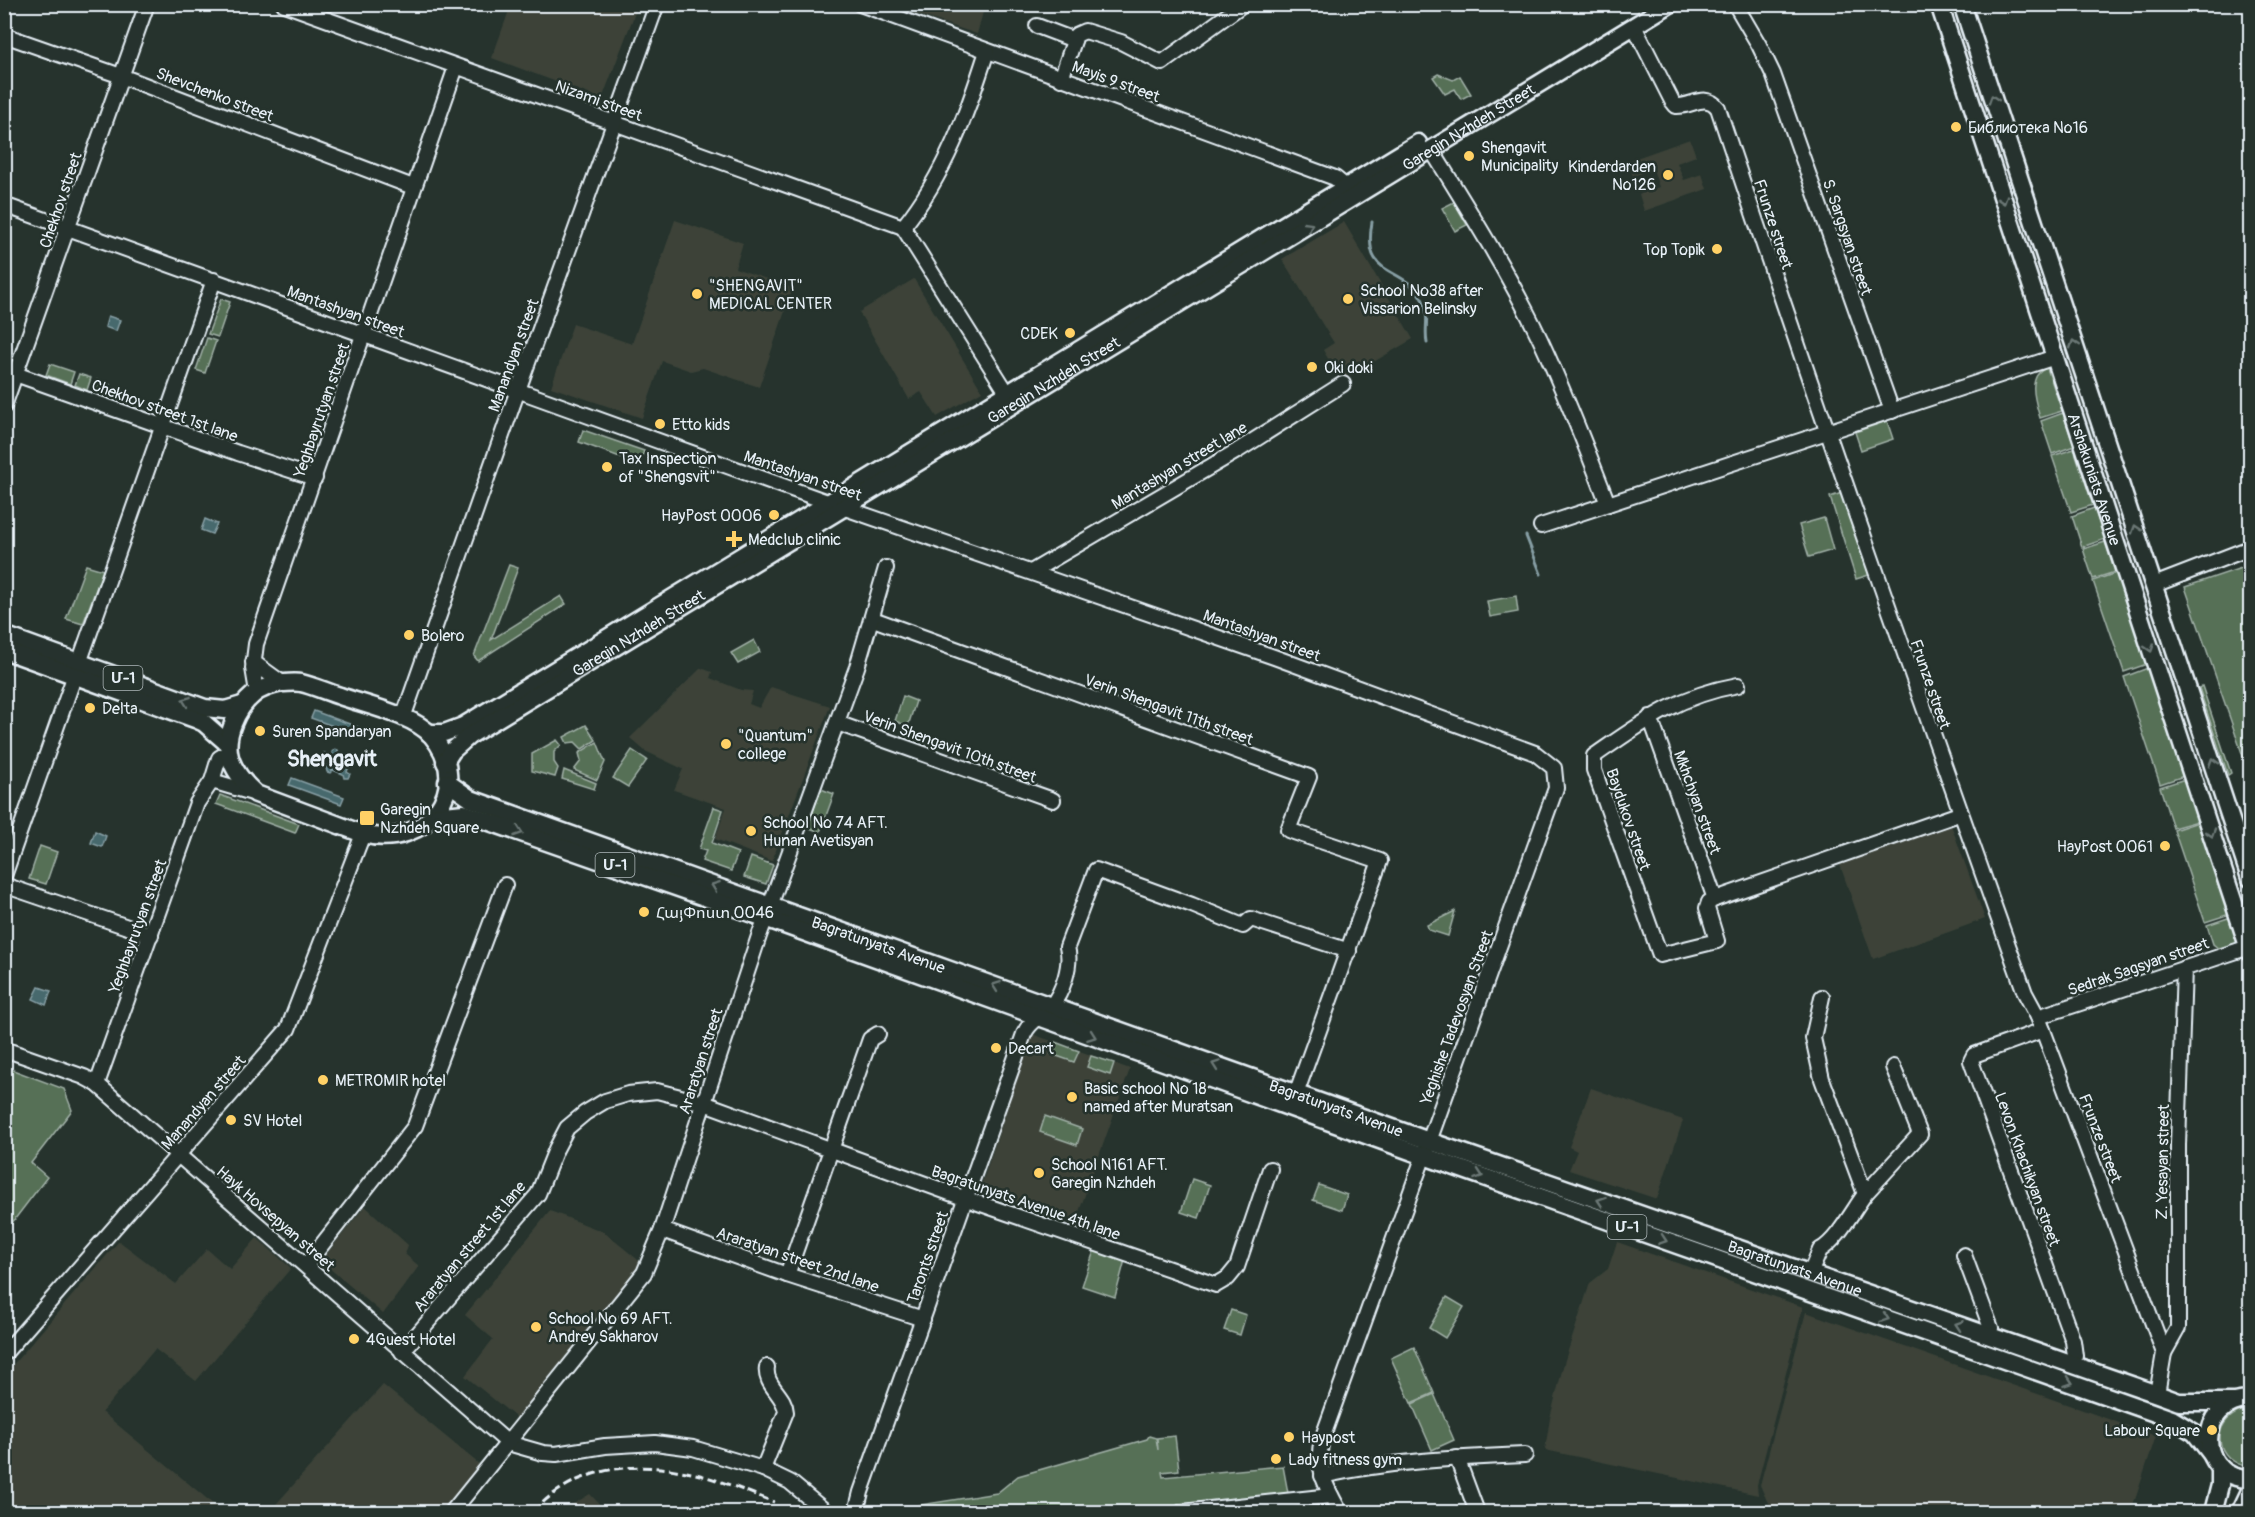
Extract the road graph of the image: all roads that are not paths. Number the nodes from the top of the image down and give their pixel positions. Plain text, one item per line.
1 (147, 4) edge
2 (284, 4) edge
3 (657, 4) edge
4 (860, 4) edge
5 (1243, 4) edge
6 (1648, 4) edge
7 (1670, 4) edge
8 (1735, 4) edge
9 (1939, 4) edge
10 (1962, 4) edge
11 (1037, 26) dead end
12 (1634, 26) junction
13 (4, 35) edge
14 (1074, 40) junction
15 (987, 51) junction
16 (456, 67) junction
17 (121, 76) junction
18 (1061, 79) junction
19 (614, 123) junction
20 (2003, 127) junction
21 (1981, 132) junction
22 (1431, 149) junction
23 (2013, 158) junction
24 (1992, 167) junction
25 (413, 187) junction
26 (1352, 192) junction
27 (4, 205) edge
28 (68, 227) junction
29 (903, 227) junction
30 (214, 280) junction
31 (364, 335) junction
32 (2055, 357) junction
33 (10, 372) edge
34 (1343, 384) dead end
35 (519, 389) junction
36 (1008, 394) junction
37 (4, 406) edge
38 (1892, 411) junction
39 (163, 426) junction
40 (1827, 433) junction
41 (315, 478) junction
42 (1608, 504) junction
43 (838, 505) junction
44 (1541, 526) dead end
45 (2250, 548) edge
46 (886, 568) dead end
47 (1031, 572) junction
48 (2154, 585) junction
49 (2132, 592) junction
50 (873, 619) junction
51 (4, 635) edge
52 (4, 650) edge
53 (253, 662) junction
54 (77, 670) junction
55 (282, 682) junction
56 (1738, 685) dead end
57 (257, 692) junction
58 (242, 705) junction
59 (1650, 717) junction
60 (403, 718) junction
61 (837, 723) junction
62 (429, 733) junction
63 (229, 748) junction
64 (445, 762) junction
65 (1554, 768) joint
66 (212, 781) junction
67 (447, 782) junction
68 (256, 794) junction
69 (1053, 800) dead end
70 (1959, 813) junction
71 (435, 816) junction
72 (363, 834) junction
73 (4, 876) edge
74 (2250, 878) edge
75 (4, 885) edge
76 (505, 885) dead end
77 (1715, 899) junction
78 (768, 912) junction
79 (152, 935) junction
80 (2250, 950) edge
81 (1349, 951) junction
82 (2184, 968) junction
83 (1822, 997) dead end
84 (1051, 1006) junction
85 (1037, 1017) junction
86 (2040, 1023) junction
87 (878, 1034) dead end
88 (4, 1049) edge
89 (1893, 1067) dead end
90 (97, 1084) junction
91 (1296, 1094) junction
92 (704, 1103) junction
93 (1427, 1148) junction
94 (829, 1151) junction
95 (179, 1155) junction
96 (1270, 1169) dead end
97 (1865, 1194) junction
98 (964, 1198) junction
99 (662, 1230) junction
100 (1964, 1256) dead end
101 (306, 1265) junction
102 (1810, 1274) junction
103 (786, 1275) junction
104 (923, 1319) junction
105 (1987, 1335) junction
106 (402, 1352) junction
107 (2164, 1353) junction
108 (4, 1354) edge
109 (2073, 1365) junction
110 (767, 1367) dead end
111 (2157, 1394) junction
112 (2245, 1397) edge
113 (508, 1443) junction
114 (1525, 1455) dead end
115 (1457, 1458) junction
116 (2216, 1461) junction
117 (763, 1469) junction
118 (1322, 1476) junction
119 (2250, 1479) edge
120 (2250, 1491) edge
121 (1331, 1496) junction
122 (1220, 1510) edge
123 (452, 1512) edge
124 (826, 1512) edge
125 (856, 1512) edge
126 (1182, 1512) edge
127 (1340, 1512) edge
128 (1477, 1512) edge
129 (2213, 1512) edge
130 (2240, 1512) edge

1 - 17 street, Chekhov street
2 - 16 street, Nizami street
3 - 19 street, Manandyan street
4 - 15 street, Mayis 9 street
5 - 14 street
6 - 26 main road, Garegin Nzhdeh Street
7 - 12 main road, Garegin Nzhdeh Street
8 - 38 street, S. Sargsyan street
9 - 21 main road, Arshakuniats Avenue
20 -> 10 main road, Arshakuniats Avenue
11 - 14 street
12 - 22 main road, Garegin Nzhdeh Street
12 - 40 street, Frunze street
13 - 17 street, Shevchenko street
14 - 18 street
15 - 18 street, Mayis 9 street
15 - 29 street
16 - 19 street, Nizami street
16 - 25 street, Yeghbayrutyan street
17 - 25 street, Shevchenko street
17 - 28 street, Chekhov street
18 - 26 street, Mayis 9 street
19 - 29 street, Nizami street
19 - 35 street, Manandyan street
20 - 21 main road
20 - 23 main road, Arshakuniats Avenue
21 - 24 main road, Arshakuniats Avenue
22 - 26 main road, Garegin Nzhdeh Street
22 - 42 street
23 - 24 main road
48 -> 23 main road, Arshakuniats Avenue
24 -> 32 main road, Arshakuniats Avenue
25 - 31 street, Yeghbayrutyan street
26 - 36 main road, Garegin Nzhdeh Street
43 -> 26 main road, Garegin Nzhdeh Street
27 - 28 street, Mantashyan street
28 - 30 street, Mantashyan street
28 - 33 street, Chekhov street
29 - 36 street
30 - 31 street, Mantashyan street
30 - 39 street
31 - 35 street, Mantashyan street
31 - 41 street, Yeghbayrutyan street
32 - 38 street
32 - 49 main road, Arshakuniats Avenue
33 - 37 street, Chekhov street
33 - 39 street, Chekhov street 1st lane
34 - 47 street, Mantashyan street lane
35 - 43 street, Mantashyan street
35 - 60 street, Manandyan street
36 - 43 main road, Garegin Nzhdeh Street
38 - 40 street
39 - 41 street, Chekhov street 1st lane
39 - 54 street
40 - 42 street
40 - 70 street, Frunze street
41 - 53 street, Yeghbayrutyan street
42 - 44 street
43 - 47 street, Mantashyan street
43 - 62 main road, Garegin Nzhdeh Street
43 - 64 main road, Garegin Nzhdeh Street
45 - 48 street
46 - 50 street, Araratyan street
47 - 65 street, Mantashyan street
48 - 49 main road
74 -> 48 main road, Arshakuniats Avenue
49 -> 80 main road, Arshakuniats Avenue
50 - 61 street, Araratyan street
50 - 81 street, Verin Shengavit 11th street
51 - 54 main road, Մ-1
52 - 54 main road, Մ-1
53 - 55 street
53 - 57 street, Yeghbayrutyan street
58 -> 54 main road, Մ-1
54 - 63 main road, Մ-1
54 - 73 street
55 - 57 main road
55 - 60 main road
56 - 59 street, Baydukov street
57 - 58 main road
58 - 63 main road
59 - 77 street, Mkhchyan street
59 - 77 street, Baydukov street
60 - 62 main road
61 - 69 street, Verin Shengavit 10th street
61 - 78 street, Araratyan street
62 - 64 main road
63 - 66 street, Yeghbayrutyan street
63 - 68 main road
64 - 67 main road
65 - 93 street, Yeghishe Tadevosyan Street
66 - 68 street
66 - 79 street, Yeghbayrutyan street
67 - 71 main road
78 -> 67 main road, Bagratunyats Avenue / Մ-1
68 - 72 main road
70 - 77 street
70 - 86 street, Frunze street
71 - 72 main road
71 -> 78 main road, Bagratunyats Avenue / Մ-1
72 - 95 street, Manandyan street
75 - 79 street
76 - 101 street
84 -> 78 main road, Bagratunyats Avenue / Մ-1
78 - 85 main road, Bagratunyats Avenue / Մ-1
78 - 92 street, Araratyan street
79 - 90 street, Yeghbayrutyan street
80 - 82 street, Sedrak Sagsyan street
81 - 84 street
81 - 91 street
82 - 86 street, Sedrak Sagsyan street
82 - 107 street, Z. Yesayan street
83 - 97 street
84 - 85 street, Taronts street
91 -> 84 main road, Bagratunyats Avenue / Մ-1
85 -> 93 main road, Bagratunyats Avenue / Մ-1
85 - 98 street, Taronts street
86 - 107 street, Frunze street
86 - 109 street, Levon Khachikyan street
87 - 94 street
88 - 90 street, Hayk Hovsepyan street
89 - 97 street
90 - 95 street, Hayk Hovsepyan street
91 - 93 main road, Bagratunyats Avenue / Մ-1
92 - 94 street, Bagratunyats Avenue 4th lane
92 - 99 street, Araratyan street
92 - 106 street, Araratyan street 1st lane
102 -> 93 main road, Bagratunyats Avenue / Մ-1
93 -> 116 main road, Bagratunyats Avenue / Մ-1
93 - 118 street, Yeghishe Tadevosyan Street
94 - 98 street, Bagratunyats Avenue 4th lane
94 - 103 street
95 - 101 street, Hayk Hovsepyan street
95 - 108 street, Manandyan street
96 - 98 street, Bagratunyats Avenue 4th lane
97 - 102 street
98 - 104 street, Taronts street
99 - 103 street, Araratyan street 2nd lane
99 - 113 street, Araratyan street
100 - 105 street
101 - 106 street, Hayk Hovsepyan street
105 -> 102 main road, Bagratunyats Avenue / Մ-1
103 - 104 street, Araratyan street 2nd lane
104 - 125 street, Taronts street
105 - 109 main road, Bagratunyats Avenue / Մ-1
106 - 113 street, Hayk Hovsepyan street
107 - 111 street
109 - 111 main road, Bagratunyats Avenue / Մ-1
110 - 117 street
111 - 112 main road, Bagratunyats Avenue / Մ-1
112 - 116 main road
113 - 117 street
113 - 123 street, Araratyan street
114 - 115 street
115 - 118 street
115 - 128 street
116 - 119 main road
116 - 129 main road
117 - 124 street
118 - 121 street, Yeghishe Tadevosyan Street
120 - 130 main road
121 - 122 street
121 - 127 street, Yeghishe Tadevosyan Street
122 - 126 street

